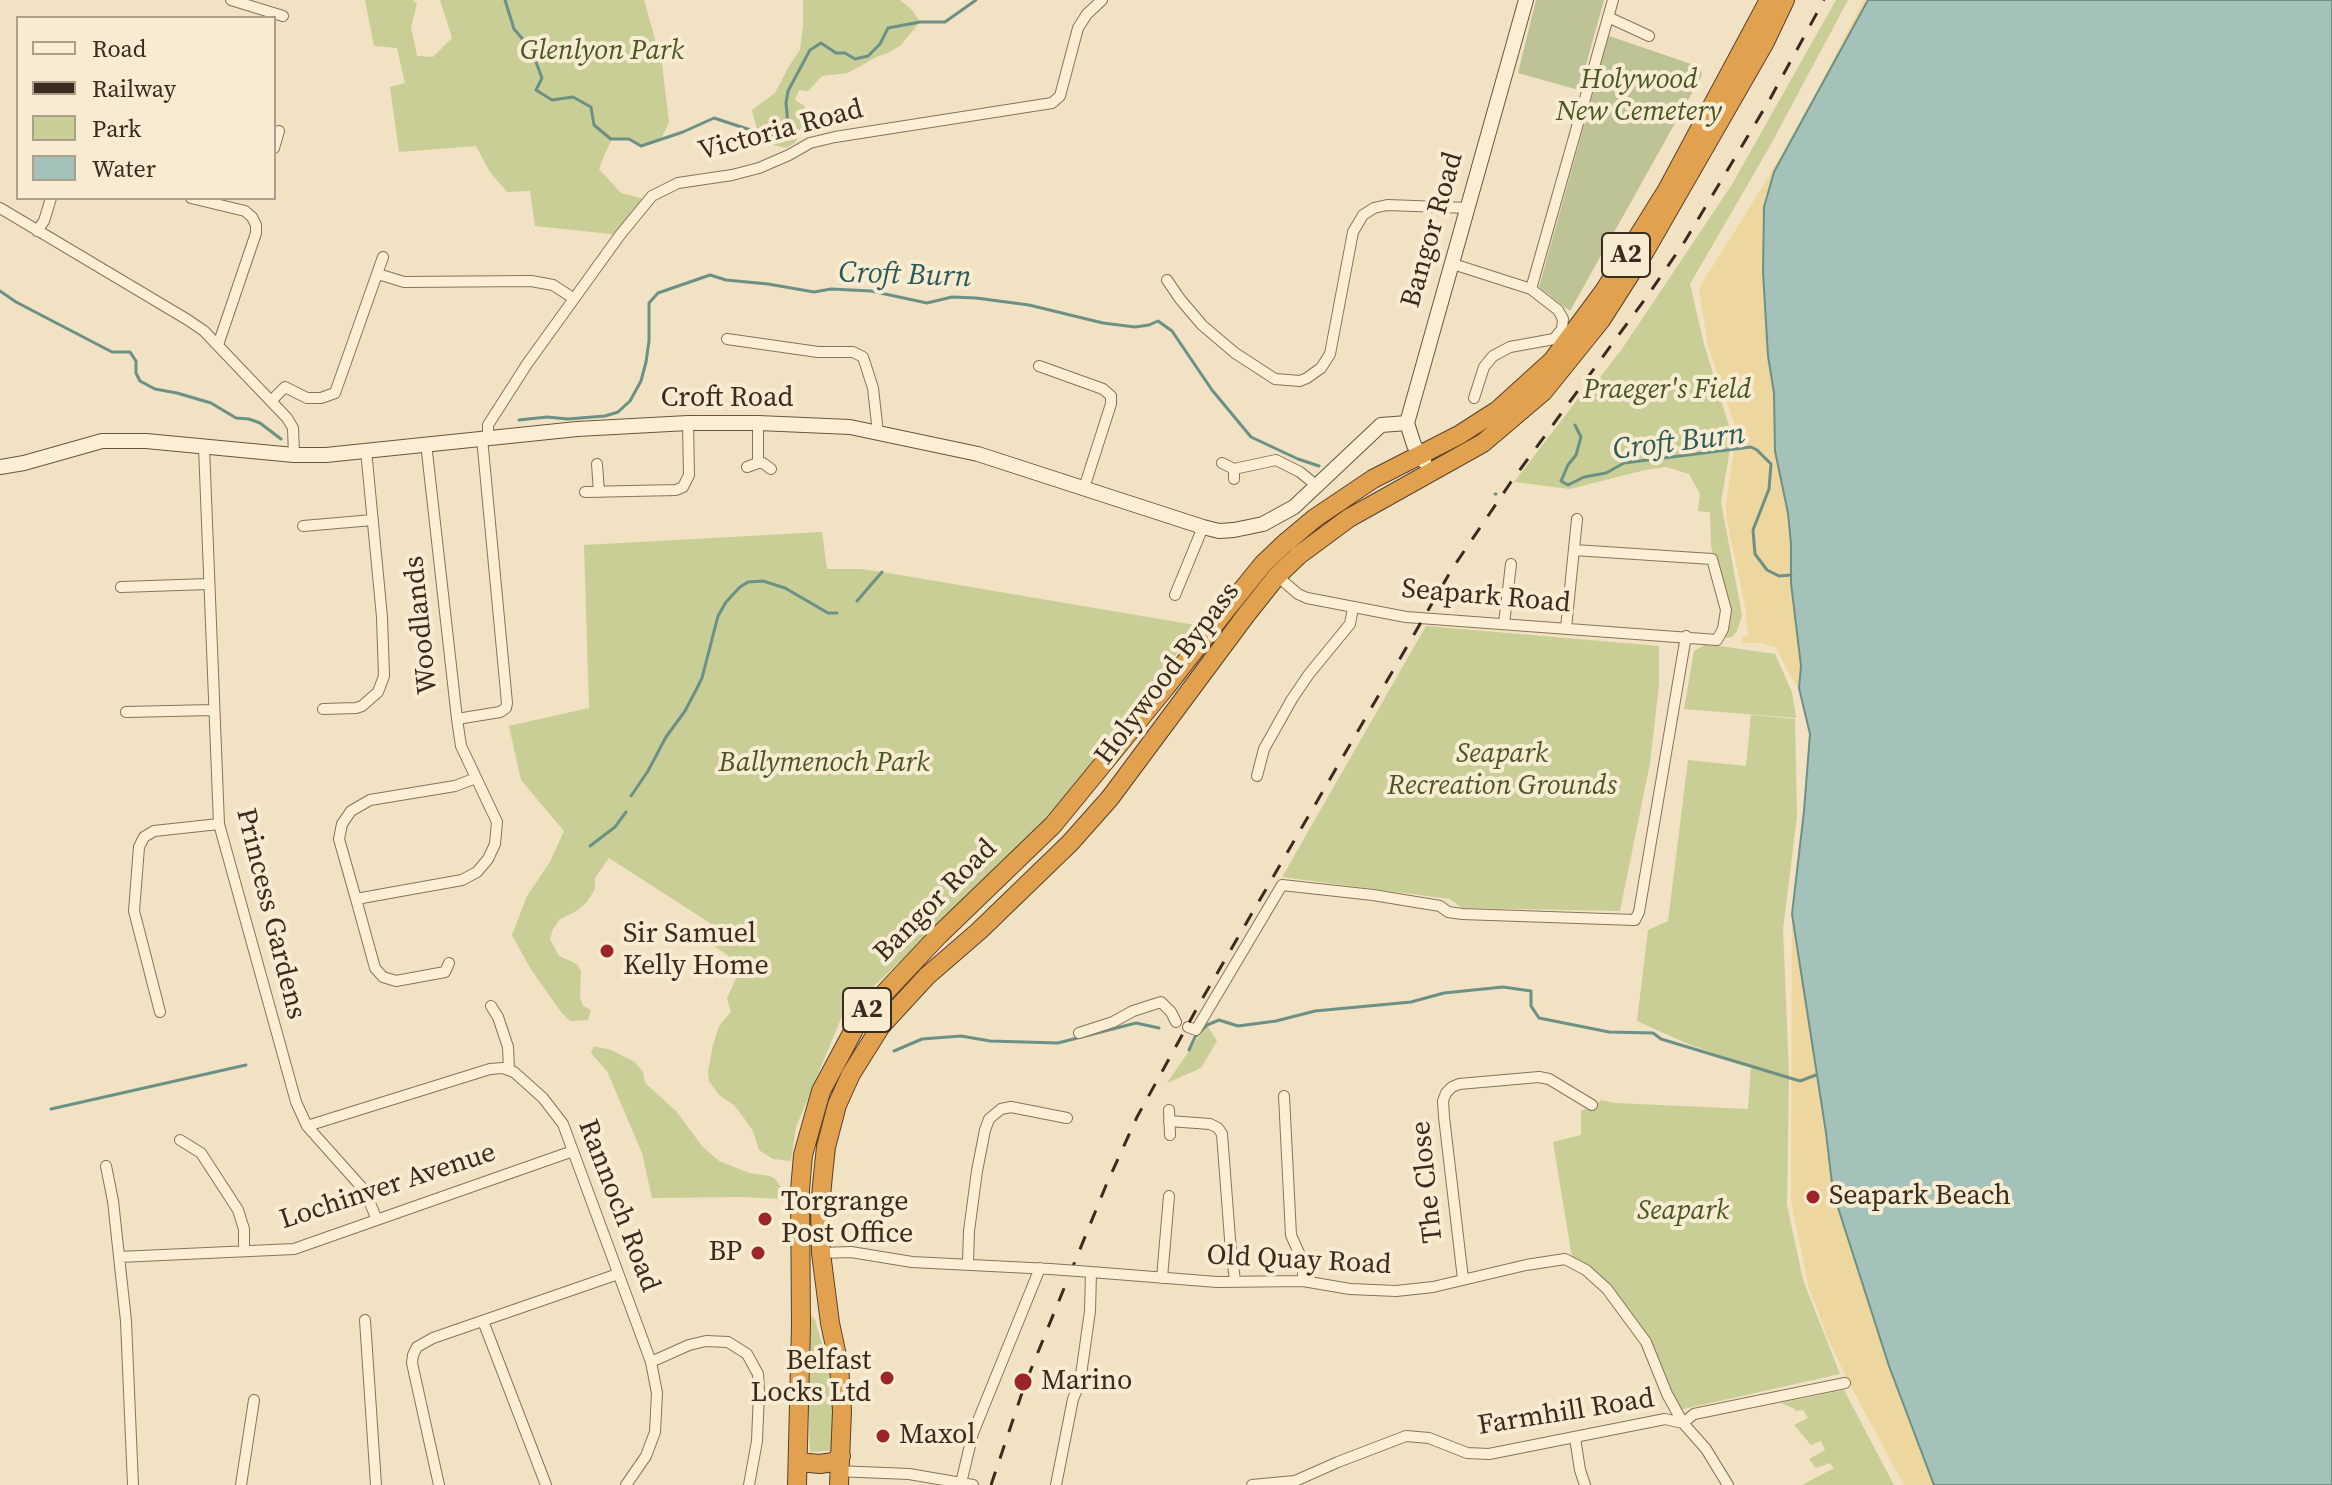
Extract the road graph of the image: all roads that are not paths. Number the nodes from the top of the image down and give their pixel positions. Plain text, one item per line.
1 (231, 0) edge
2 (1102, 0) edge
3 (1526, 0) edge
4 (1613, 0) edge
5 (1769, 0) edge
6 (1785, 0) edge
7 (283, 16) dead end
8 (1608, 17) junction
9 (1649, 36) dead end
10 (279, 131) dead end
11 (276, 141) edge
12 (50, 200) edge
13 (199, 200) edge
14 (0, 208) edge
15 (1469, 208) junction
16 (37, 231) junction
17 (383, 257) dead end
18 (1453, 264) junction
19 (378, 274) junction
20 (1167, 280) dead end
21 (1531, 289) junction
22 (573, 298) junction
23 (727, 339) dead end
24 (218, 345) junction
25 (1039, 366) dead end
26 (1474, 398) dead end
27 (271, 401) junction
28 (688, 423) junction
29 (758, 423) junction
30 (1407, 423) junction
31 (878, 433) junction
32 (485, 438) junction
33 (426, 443) junction
34 (204, 447) junction
35 (366, 450) junction
36 (294, 455) junction
37 (1420, 455) junction
38 (1222, 463) dead end
39 (597, 464) dead end
40 (0, 467) edge
41 (771, 469) dead end
42 (1430, 472) junction
43 (1317, 486) junction
44 (1084, 488) junction
45 (585, 492) dead end
46 (599, 492) junction
47 (1577, 519) dead end
48 (373, 520) junction
49 (303, 526) dead end
50 (1203, 527) junction
51 (1574, 550) junction
52 (1511, 564) dead end
53 (1270, 570) junction
54 (208, 584) junction
55 (121, 587) dead end
56 (1175, 595) dead end
57 (1353, 608) junction
58 (1504, 624) junction
59 (1566, 628) junction
60 (1686, 636) junction
61 (323, 709) dead end
62 (213, 710) junction
63 (126, 712) dead end
64 (457, 719) junction
65 (1255, 768) dead end
66 (476, 778) junction
67 (219, 824) junction
68 (356, 899) junction
69 (449, 963) dead end
70 (491, 1006) dead end
71 (160, 1012) dead end
72 (1176, 1022) dead end
73 (1188, 1027) dead end
74 (1079, 1033) dead end
75 (843, 1048) junction
76 (861, 1058) junction
77 (509, 1070) junction
78 (1284, 1096) dead end
79 (1592, 1105) dead end
80 (1067, 1118) dead end
81 (307, 1126) junction
82 (1170, 1135) dead end
83 (180, 1140) dead end
84 (573, 1151) junction
85 (106, 1166) dead end
86 (1169, 1196) dead end
87 (377, 1220) junction
88 (244, 1250) junction
89 (821, 1253) junction
90 (119, 1257) junction
91 (968, 1263) junction
92 (1045, 1268) junction
93 (1091, 1272) junction
94 (618, 1274) junction
95 (1162, 1278) junction
96 (1463, 1279) junction
97 (1235, 1281) junction
98 (1303, 1281) junction
99 (365, 1320) dead end
100 (483, 1321) junction
101 (651, 1362) junction
102 (1845, 1383) dead end
103 (254, 1400) dead end
104 (1683, 1423) junction
105 (1575, 1438) junction
106 (840, 1471) edge
107 (797, 1472) edge
108 (1296, 1483) edge
109 (969, 1484) edge
110 (133, 1485) edge
111 (241, 1485) edge
112 (376, 1485) edge
113 (439, 1485) edge
114 (546, 1485) edge
115 (626, 1485) edge
116 (749, 1485) edge
117 (1056, 1485) edge
118 (1252, 1485) edge
119 (1585, 1485) edge
120 (1728, 1485) edge

1 - 7 street
2 - 22 street, Victoria Road
3 - 15 street, Bangor Road
4 - 8 street
5 - 37 highway, Holywood Bypass / A2
6 - 42 highway, Holywood Bypass / A2
8 - 9 street
8 - 21 street
10 - 11 street
12 - 16 street
13 - 24 street
14 - 16 street
15 - 18 street, Bangor Road
15 - 20 street
16 - 24 street
17 - 19 street
18 - 21 street
18 - 30 street, Bangor Road
19 - 22 street
19 - 27 street
21 - 26 street
22 - 32 street, Victoria Road
23 - 31 street
24 - 27 street
25 - 44 street
27 - 36 street
28 - 29 street, Croft Road
28 - 32 street, Croft Road
28 - 46 street
29 - 31 street, Croft Road
29 - 41 street
30 - 37 street
30 - 43 street, Croft Road
31 - 44 street, Croft Road
32 - 33 street, Croft Road
32 - 64 street, Woodlands
33 - 35 street, Croft Road
33 - 64 street, Woodlands
34 - 36 street, Croft Road
34 - 40 street, Croft Road
34 - 54 street, Princess Gardens
35 - 36 street, Croft Road
35 - 48 street
37 - 42 street
37 - 53 highway, Holywood Bypass / A2
38 - 43 street
39 - 46 street
42 - 53 highway, Holywood Bypass / A2
43 - 50 street, Croft Road
44 - 50 street, Croft Road
45 - 46 street
47 - 51 street
48 - 49 street
48 - 61 street
50 - 56 street
51 - 59 street
51 - 60 street, Seapark Road
52 - 58 street
53 - 57 street, Seapark Road
53 - 75 highway, Bangor Road / A2
53 - 76 highway, Holywood Bypass / A2
54 - 55 street
54 - 62 street, Princess Gardens
57 - 58 street, Seapark Road
57 - 65 street
58 - 59 street, Seapark Road
59 - 60 street, Seapark Road
60 - 73 street
62 - 63 street
62 - 67 street, Princess Gardens
64 - 66 street
66 - 68 street
66 - 68 street
67 - 71 street
67 - 81 street, Princess Gardens
68 - 69 street
70 - 77 street
72 - 74 street
75 - 76 highway
75 - 107 highway, Bangor Road / A2
76 - 89 highway, Holywood Bypass / A2
77 - 81 street
77 - 84 street, Rannoch Road
78 - 98 street
79 - 96 street, The Close
80 - 91 street
81 - 87 street, Princess Gardens
82 - 97 street
83 - 88 street
84 - 87 street, Lochinver Avenue
84 - 94 street, Rannoch Road
85 - 90 street
86 - 95 street
87 - 88 street, Lochinver Avenue
88 - 90 street, Lochinver Avenue
89 - 91 street, Old Quay Road
89 - 106 highway, Holywood Bypass / A2
90 - 110 street
91 - 92 street, Old Quay Road
92 - 93 street, Old Quay Road, bridge
92 - 109 street
93 - 95 street, Old Quay Road
93 - 117 street
94 - 100 street
94 - 101 street, Rannoch Road
95 - 97 street, Old Quay Road
96 - 98 street, Old Quay Road
96 - 104 street, Old Quay Road
97 - 98 street, Old Quay Road
99 - 112 street
100 - 113 street
100 - 114 street
101 - 115 street, Rannoch Road
101 - 116 street
102 - 104 street, Farmhill Road
103 - 111 street
104 - 105 street, Farmhill Road
104 - 120 street, Old Quay Road
105 - 108 street, Farmhill Road
105 - 119 street
106 - 107 highway
106 - 109 street
108 - 118 street, Farmhill Road

